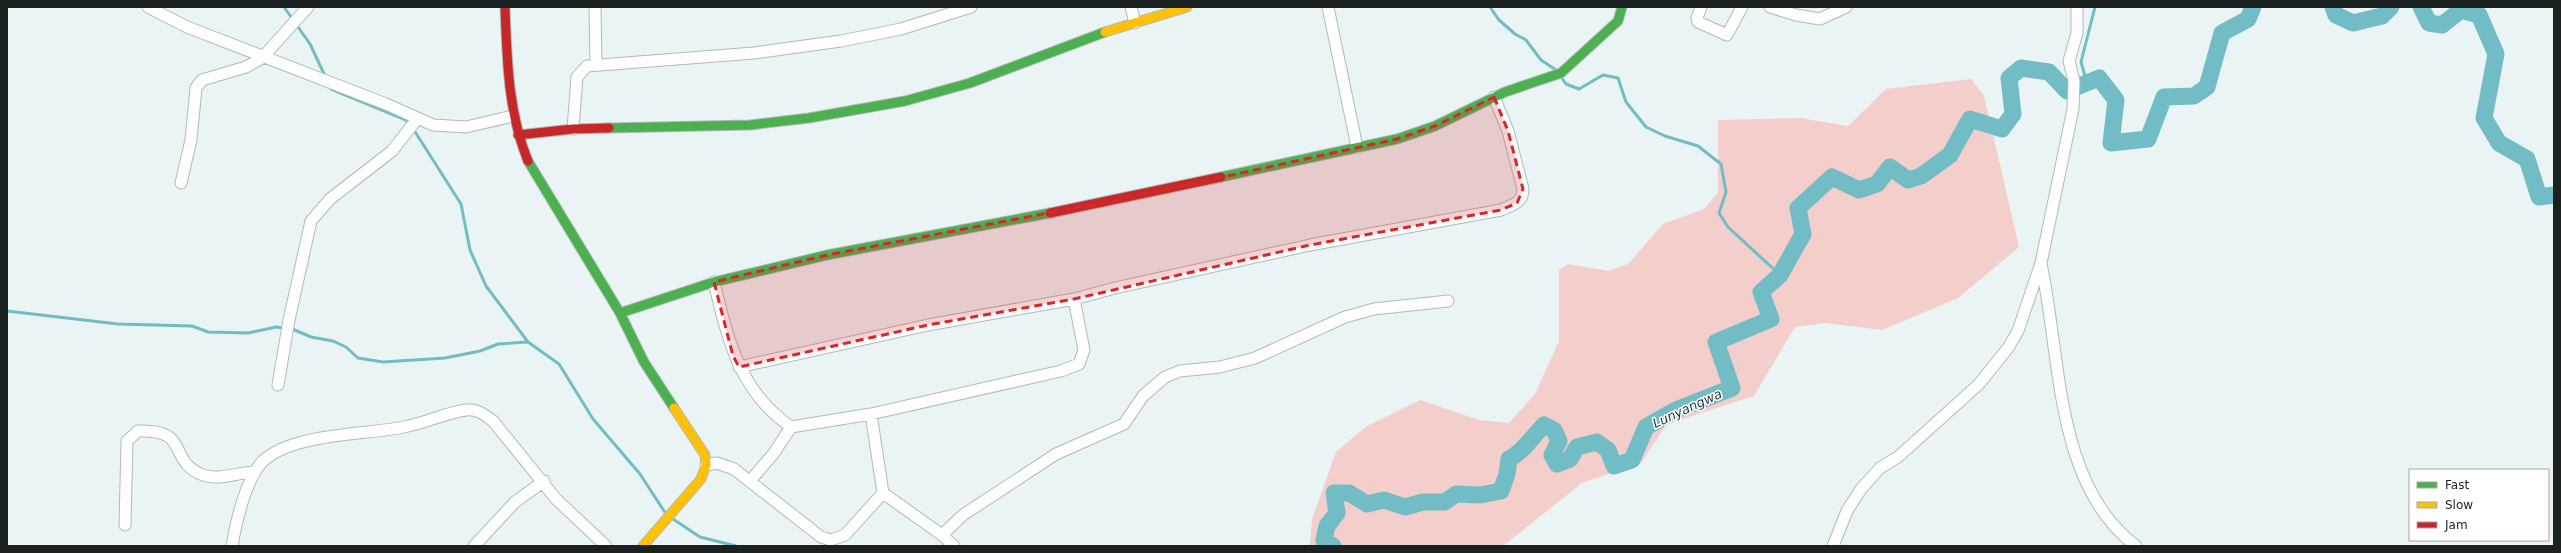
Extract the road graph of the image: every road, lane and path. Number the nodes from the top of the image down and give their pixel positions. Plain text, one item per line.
1 (148, 7) edge
2 (308, 7) edge
3 (505, 7) edge
4 (595, 7) edge
5 (971, 7) edge
6 (1131, 7) edge
7 (1187, 7) edge
8 (1328, 7) edge
9 (1622, 7) edge
10 (1701, 7) edge
11 (1742, 7) edge
12 (1770, 7) edge
13 (1846, 7) edge
14 (2077, 7) edge
15 (1135, 23) junction
16 (262, 58) junction
17 (596, 64) junction
18 (1494, 97) junction
19 (513, 116) junction
20 (417, 119) junction
21 (573, 129) junction
22 (518, 135) junction
23 (1357, 147) junction
24 (181, 183) dead end
25 (2041, 263) junction
26 (714, 282) junction
27 (1074, 299) junction
28 (1448, 301) dead end
29 (620, 313) junction
30 (739, 368) junction
31 (278, 385) dead end
32 (871, 414) junction
33 (791, 427) junction
34 (706, 465) junction
35 (255, 472) junction
36 (544, 481) junction
37 (750, 481) junction
38 (883, 493) junction
39 (125, 525) dead end
40 (942, 535) junction
41 (232, 546) edge
42 (474, 546) edge
43 (606, 546) edge
44 (643, 546) edge
45 (954, 546) edge
46 (1833, 546) edge
47 (2136, 546) edge

1 - 16 street
2 - 16 street
3 - 19 street
4 - 17 street
5 - 17 street
6 - 15 street
7 - 15 street
8 - 23 street
9 - 18 street
10 - 11 street
12 - 13 street
14 - 25 street
15 - 21 street
16 - 20 street
16 - 24 street
17 - 21 street
18 - 23 street
18 - 27 street
19 - 20 street
19 - 22 street
20 - 31 street
21 - 22 street
22 - 29 street
23 - 26 street
25 - 46 street
25 - 47 street
26 - 29 street
26 - 30 street
27 - 30 street
27 - 32 street
28 - 40 street
29 - 34 street
30 - 33 street
32 - 33 street
32 - 38 street
33 - 37 street
34 - 37 street
34 - 44 street
35 - 36 street
35 - 39 street
35 - 41 street
36 - 42 street
36 - 43 street
37 - 38 street
38 - 40 street
40 - 45 street

